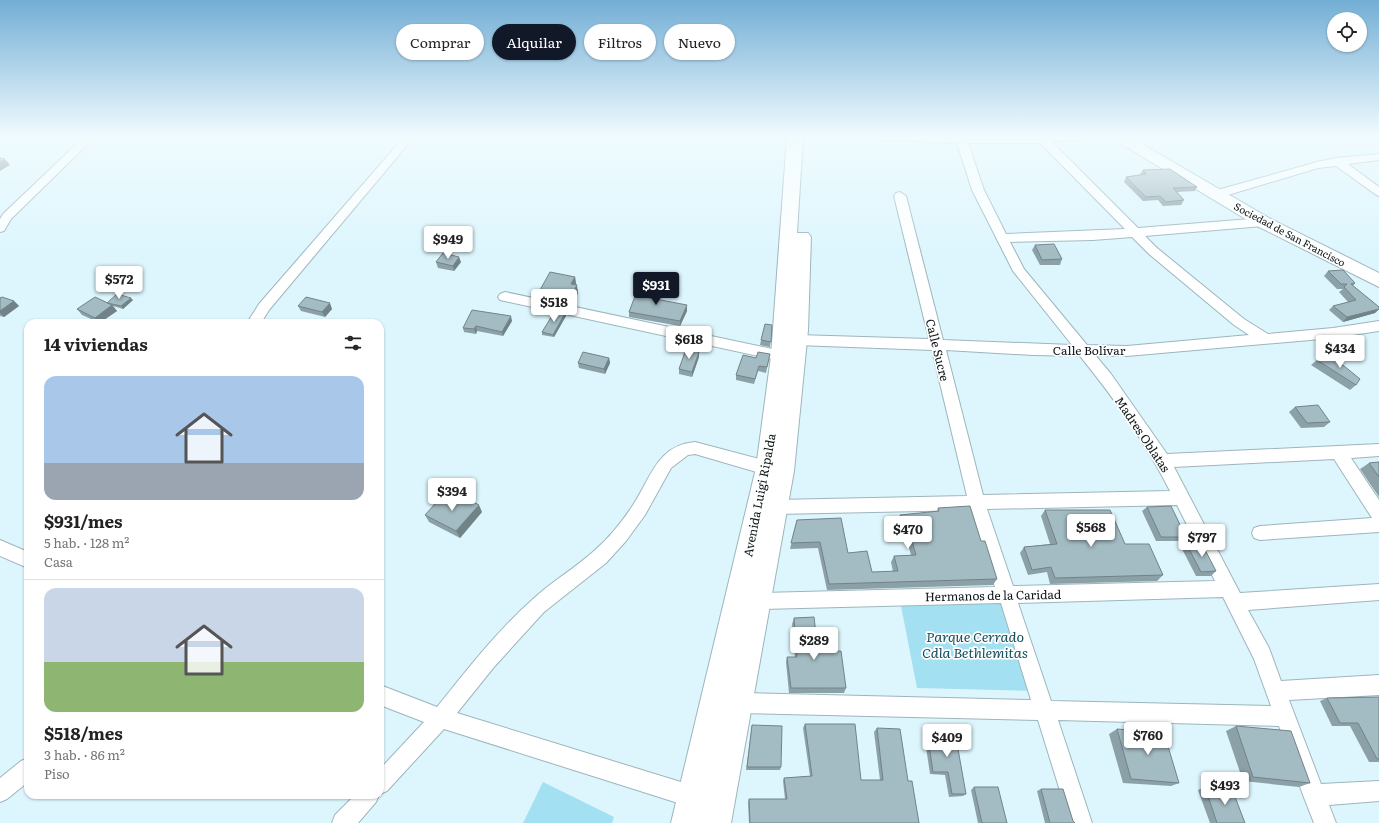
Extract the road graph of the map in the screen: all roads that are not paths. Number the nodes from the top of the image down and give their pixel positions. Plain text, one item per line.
1 (49, 175) edge
2 (376, 175) edge
3 (794, 175) edge
4 (804, 175) edge
5 (973, 175) edge
6 (1079, 175) edge
7 (1186, 175) edge
8 (1281, 175) edge
9 (1356, 175) edge
10 (1379, 192) edge
11 (1218, 194) junction
12 (900, 196) dead end
13 (4, 217) edge
14 (1263, 222) junction
15 (0, 228) edge
16 (1134, 232) junction
17 (1001, 238) junction
18 (1378, 278) edge
19 (505, 297) dead end
20 (256, 319) edge
21 (1379, 326) edge
22 (1264, 338) junction
23 (937, 345) junction
24 (791, 351) junction
25 (1084, 351) junction
26 (1379, 450) edge
27 (1338, 452) junction
28 (1163, 461) junction
29 (767, 468) junction
30 (1182, 498) junction
31 (977, 503) junction
32 (768, 505) junction
33 (1379, 514) edge
34 (1379, 526) edge
35 (1260, 533) dead end
36 (0, 548) edge
37 (24, 558) edge
38 (1379, 592) edge
39 (1006, 594) junction
40 (1232, 595) junction
41 (758, 601) junction
42 (1379, 685) edge
43 (1276, 691) junction
44 (384, 697) edge
45 (738, 703) junction
46 (1044, 710) junction
47 (1285, 716) junction
48 (441, 718) junction
49 (24, 771) edge
50 (384, 780) edge
51 (1379, 791) edge
52 (0, 792) edge
53 (1314, 795) junction
54 (692, 797) junction
55 (365, 799) edge
56 (718, 813) edge
57 (343, 823) edge
58 (686, 823) edge
59 (1081, 823) edge
60 (1324, 823) edge

1 - 13 street
2 - 20 street
3 - 24 street, Avenida Luigi Ripalda
4 - 24 street, Avenida Luigi Ripalda
5 - 17 street, Madres Oblatas
6 - 16 street
7 - 11 street, Sociedad de San Francisco
8 - 11 street
9 - 10 street
11 - 14 street, Sociedad de San Francisco
12 - 23 street, Calle Sucre
13 - 15 street
14 - 16 street
14 - 18 street, Sociedad de San Francisco
16 - 17 street
16 - 22 street
17 - 25 street, Madres Oblatas
19 - 24 street, Calle Bolívar
21 - 22 street, Calle Bolívar
22 - 25 street, Calle Bolívar
23 - 24 street, Calle Bolívar
23 - 25 street, Calle Bolívar
23 - 31 street, Calle Sucre
24 - 29 street, Avenida Luigi Ripalda
24 - 32 street, Avenida Luigi Ripalda
25 - 28 street, Madres Oblatas
26 - 27 street
27 - 28 street
27 - 33 street
28 - 30 street, Madres Oblatas
29 - 32 street, Avenida Luigi Ripalda
29 - 48 street
30 - 31 street
30 - 40 street, Madres Oblatas
31 - 32 street
31 - 39 street, Calle Sucre
32 - 41 street, Avenida Luigi Ripalda
32 - 54 street, Avenida Luigi Ripalda
34 - 35 street
36 - 37 street
38 - 40 street, Hermanos de la Caridad
39 - 40 street, Hermanos de la Caridad
39 - 41 street, Hermanos de la Caridad
39 - 46 street, Calle Sucre
40 - 43 street, Madres Oblatas
41 - 45 street, Avenida Luigi Ripalda
42 - 43 street
43 - 47 street, Madres Oblatas
44 - 48 street
45 - 46 street
45 - 56 street, Avenida Luigi Ripalda
46 - 47 street
46 - 59 street, Calle Sucre
47 - 53 street, Madres Oblatas
48 - 50 street
48 - 54 street
49 - 52 street
51 - 53 street
53 - 60 street, Madres Oblatas
54 - 56 street
54 - 58 street, Avenida Luigi Ripalda
55 - 57 street

